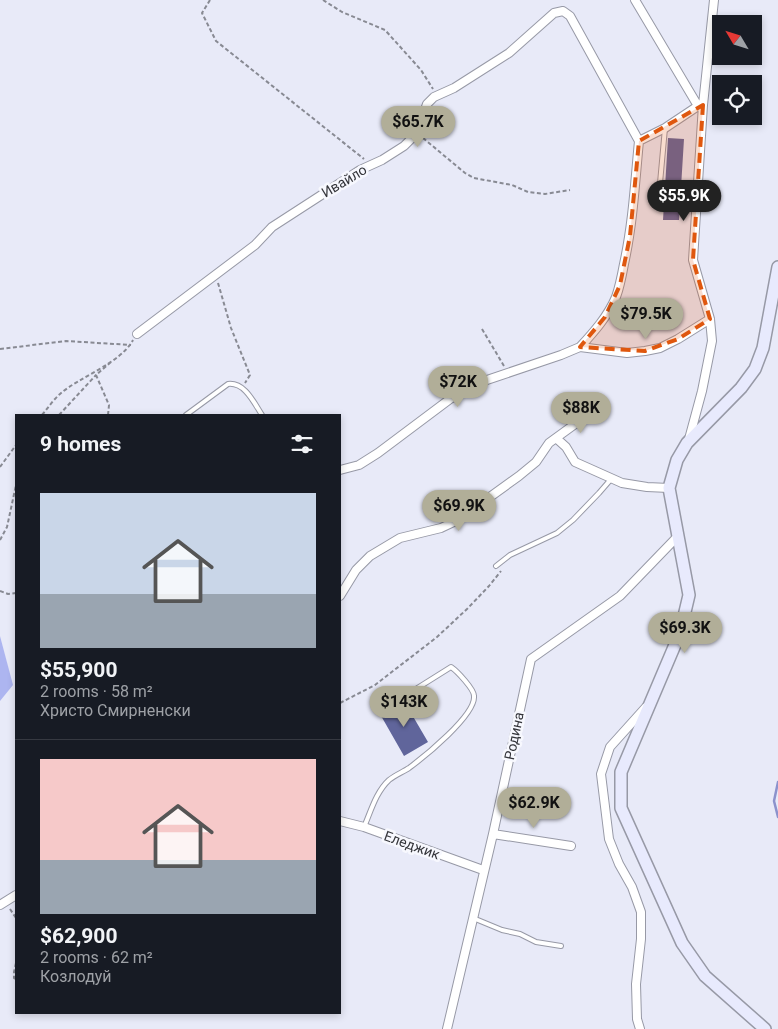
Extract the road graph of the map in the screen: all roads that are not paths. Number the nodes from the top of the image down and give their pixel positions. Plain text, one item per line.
1 (635, 0) edge
2 (714, 0) edge
3 (701, 105) junction
4 (665, 128) junction
5 (639, 141) junction
6 (658, 205) dead end
7 (778, 267) edge
8 (710, 319) junction
9 (137, 334) road end
10 (580, 347) junction
11 (593, 411) dead end
12 (187, 414) edge
13 (261, 414) edge
14 (556, 438) junction
15 (688, 443) junction
16 (341, 470) edge
17 (612, 478) junction
18 (670, 488) junction
19 (678, 536) junction
20 (496, 566) dead end
21 (341, 594) edge
22 (650, 702) junction
23 (392, 704) dead end
24 (341, 821) edge
25 (364, 827) junction
26 (493, 834) junction
27 (571, 846) dead end
28 (483, 870) junction
29 (15, 896) edge
30 (3, 904) edge
31 (473, 918) junction
32 (561, 946) dead end
33 (447, 1029) edge
34 (640, 1029) edge
35 (765, 1029) edge

1 - 3 street
2 - 3 street
3 - 4 street
3 - 8 street
4 - 5 street
4 - 6 lane
5 - 9 street, Ивайло
5 - 10 street
7 - 15 street
8 - 10 street
8 - 15 street
10 - 16 street
11 - 14 street
12 - 13 lane
14 - 17 street
14 - 21 street
15 - 18 street
17 - 18 street
17 - 20 lane
18 - 19 street
19 - 22 street
19 - 26 street, Родина
22 - 34 street
22 - 35 street
23 - 25 lane
24 - 25 street, Еледжик
25 - 28 street, Еледжик
26 - 27 street
26 - 28 street, Родина
28 - 31 street, Родина
29 - 30 street
31 - 32 lane
31 - 33 street, Родина

